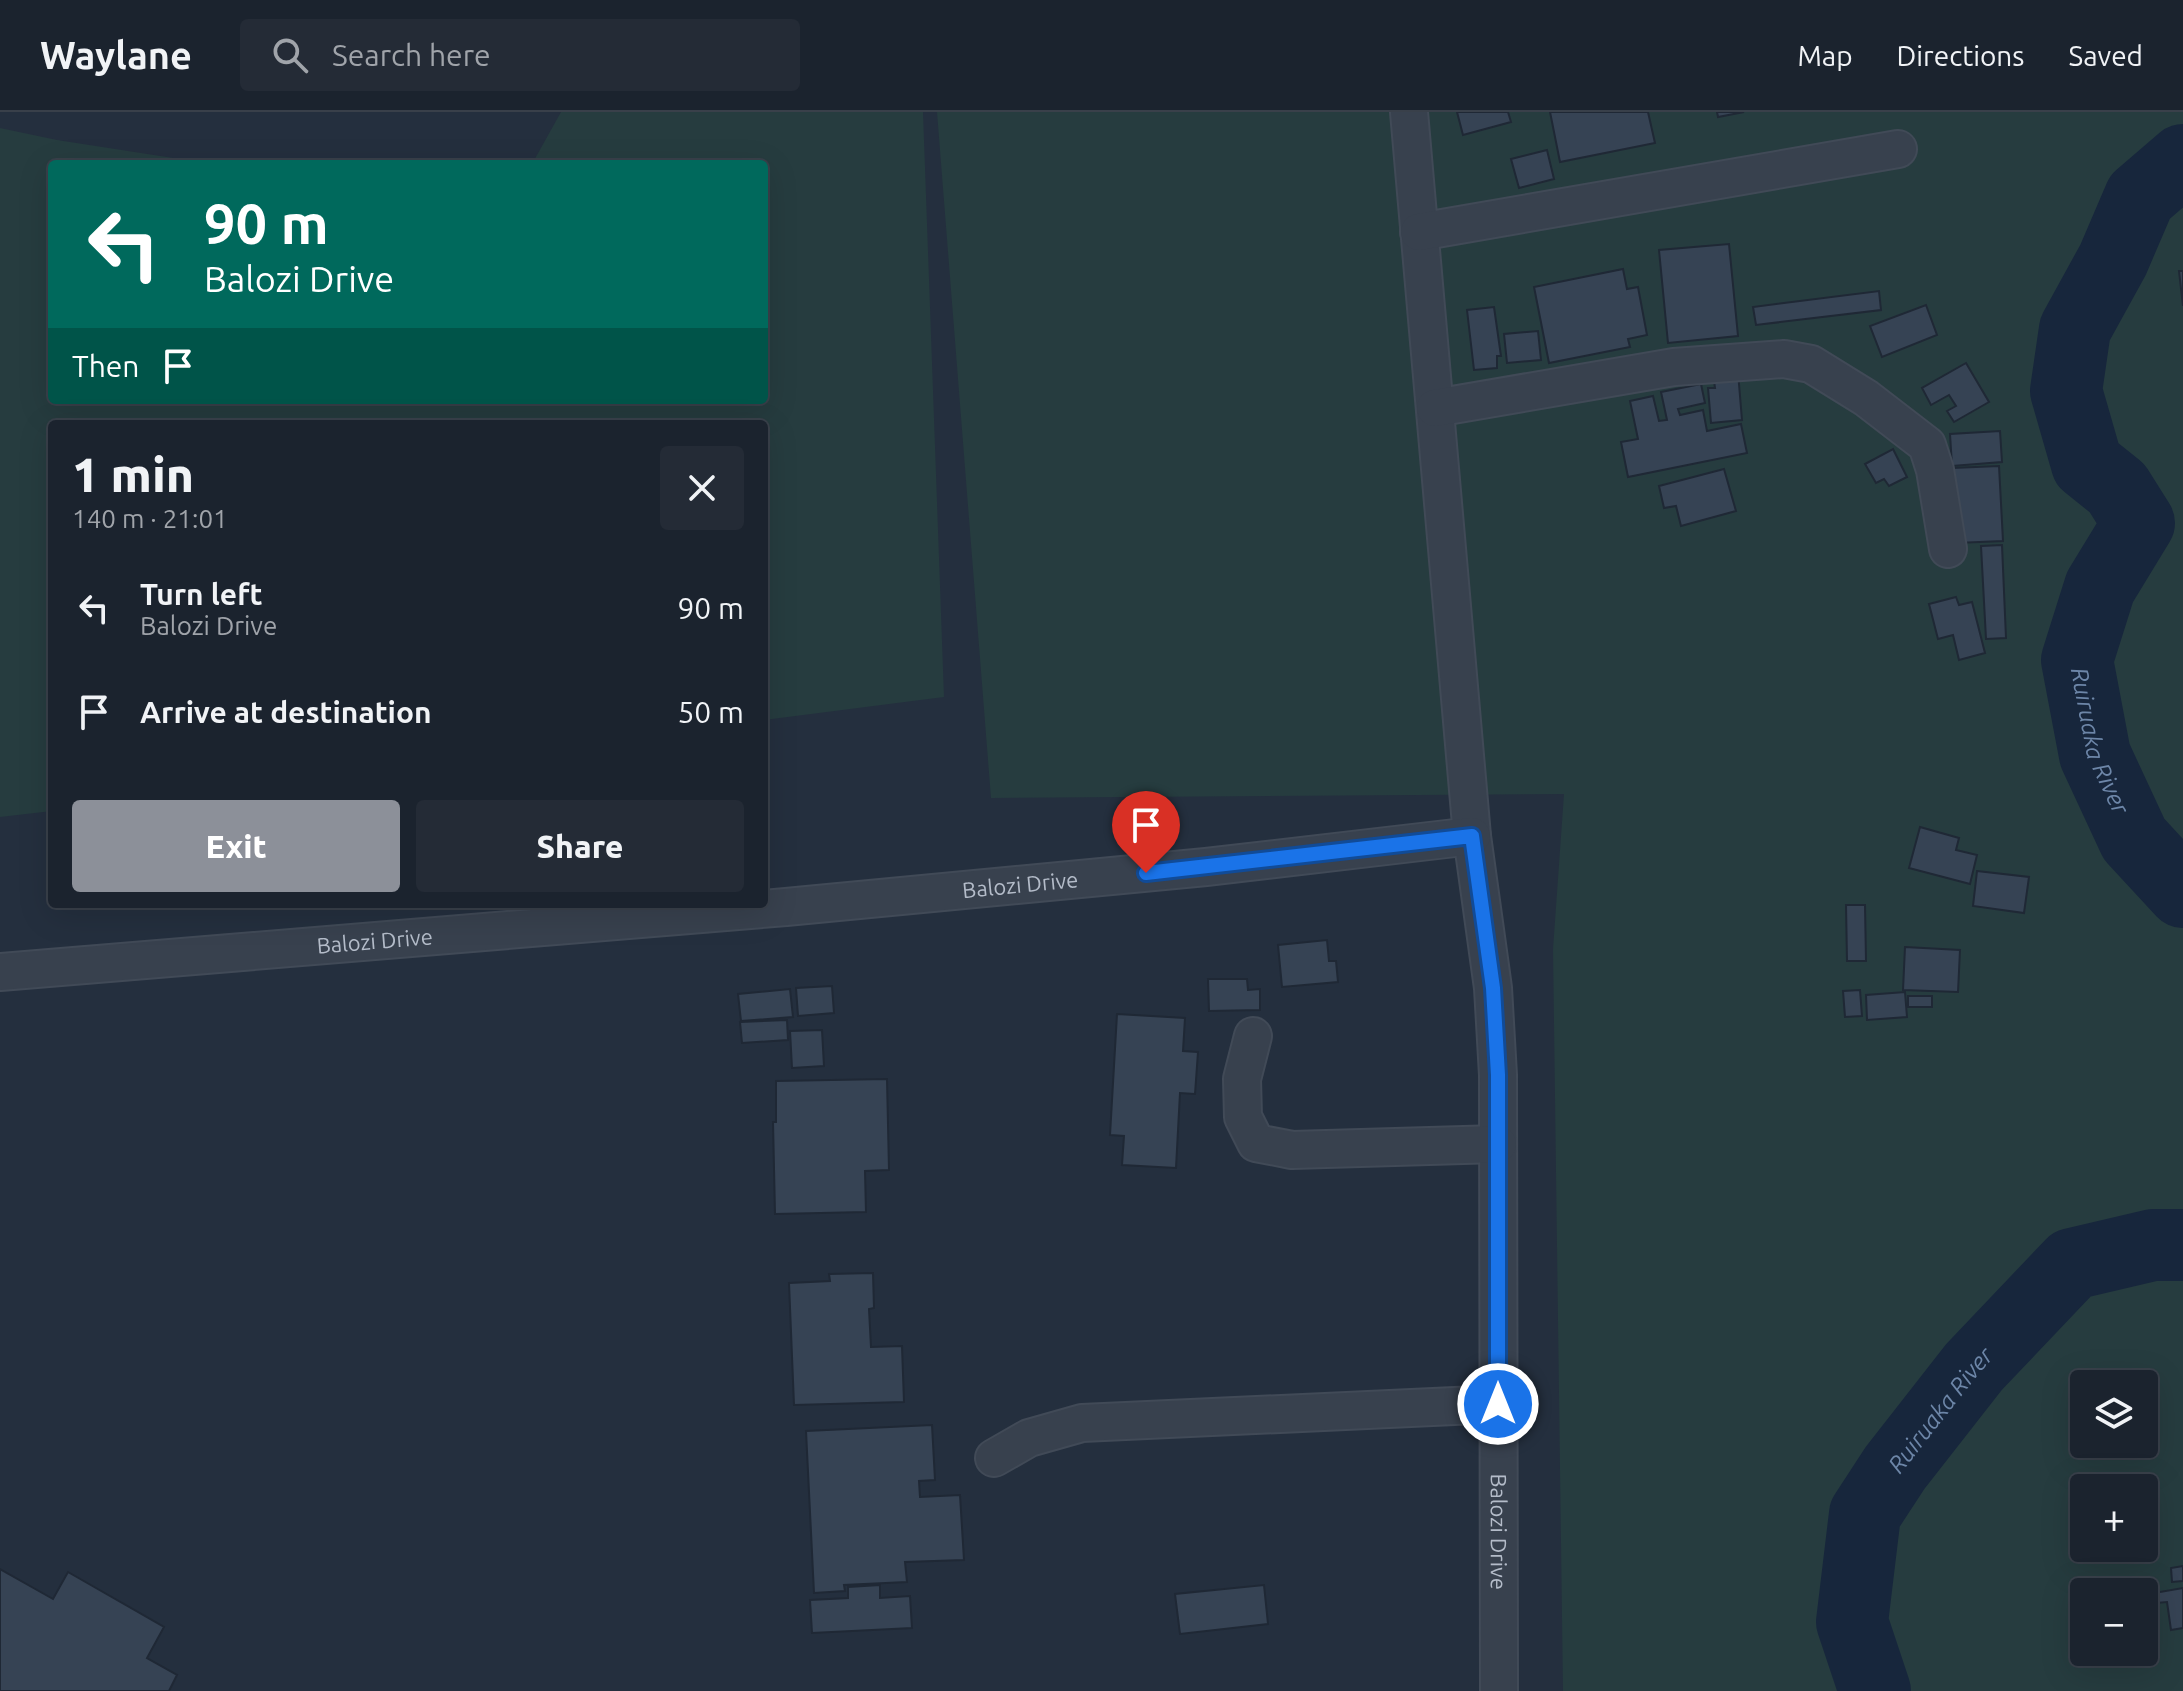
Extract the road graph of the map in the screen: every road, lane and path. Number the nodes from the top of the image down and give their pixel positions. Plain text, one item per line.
1 (1409, 112) edge
2 (1898, 149) dead end
3 (1419, 232) junction
4 (1435, 408) junction
5 (1948, 549) dead end
6 (1472, 836) junction
7 (0, 972) edge
8 (1253, 1036) dead end
9 (1498, 1144) junction
10 (1498, 1404) junction
11 (994, 1458) dead end
12 (1499, 1691) edge

1 - 3 street
2 - 3 street
3 - 4 street
4 - 5 street
4 - 6 street
6 - 7 street, Balozi Drive
6 - 9 street, Balozi Drive
8 - 9 street
9 - 10 street, Balozi Drive
10 - 11 street
10 - 12 street, Balozi Drive

